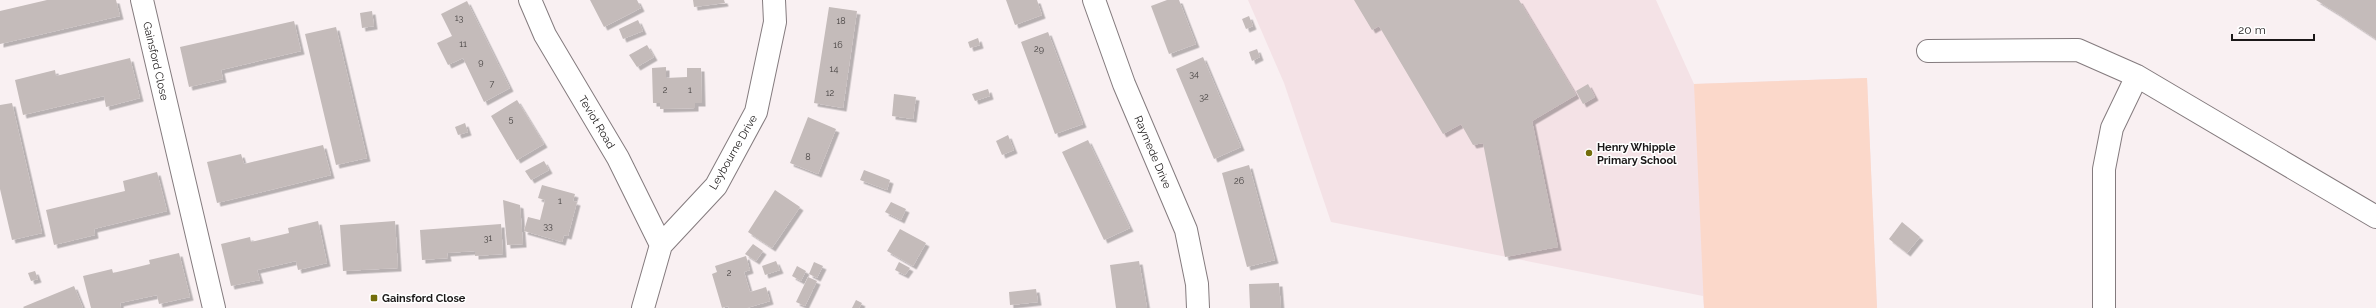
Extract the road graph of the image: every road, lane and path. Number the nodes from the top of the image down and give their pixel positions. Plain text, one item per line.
1 (142, 0) edge
2 (530, 0) edge
3 (774, 0) edge
4 (1094, 0) edge
5 (1928, 51) dead end
6 (2137, 76) junction
7 (2376, 217) edge
8 (661, 245) junction
9 (214, 308) edge
10 (643, 308) edge
11 (1198, 308) edge
12 (2104, 308) edge

1 - 9 street, Gainsford Close
2 - 8 street, Teviot Road
3 - 8 street, Leybourne Drive
4 - 11 street, Raymede Drive
5 - 6 street
6 - 7 street
6 - 12 street
8 - 10 street, Leybourne Drive

